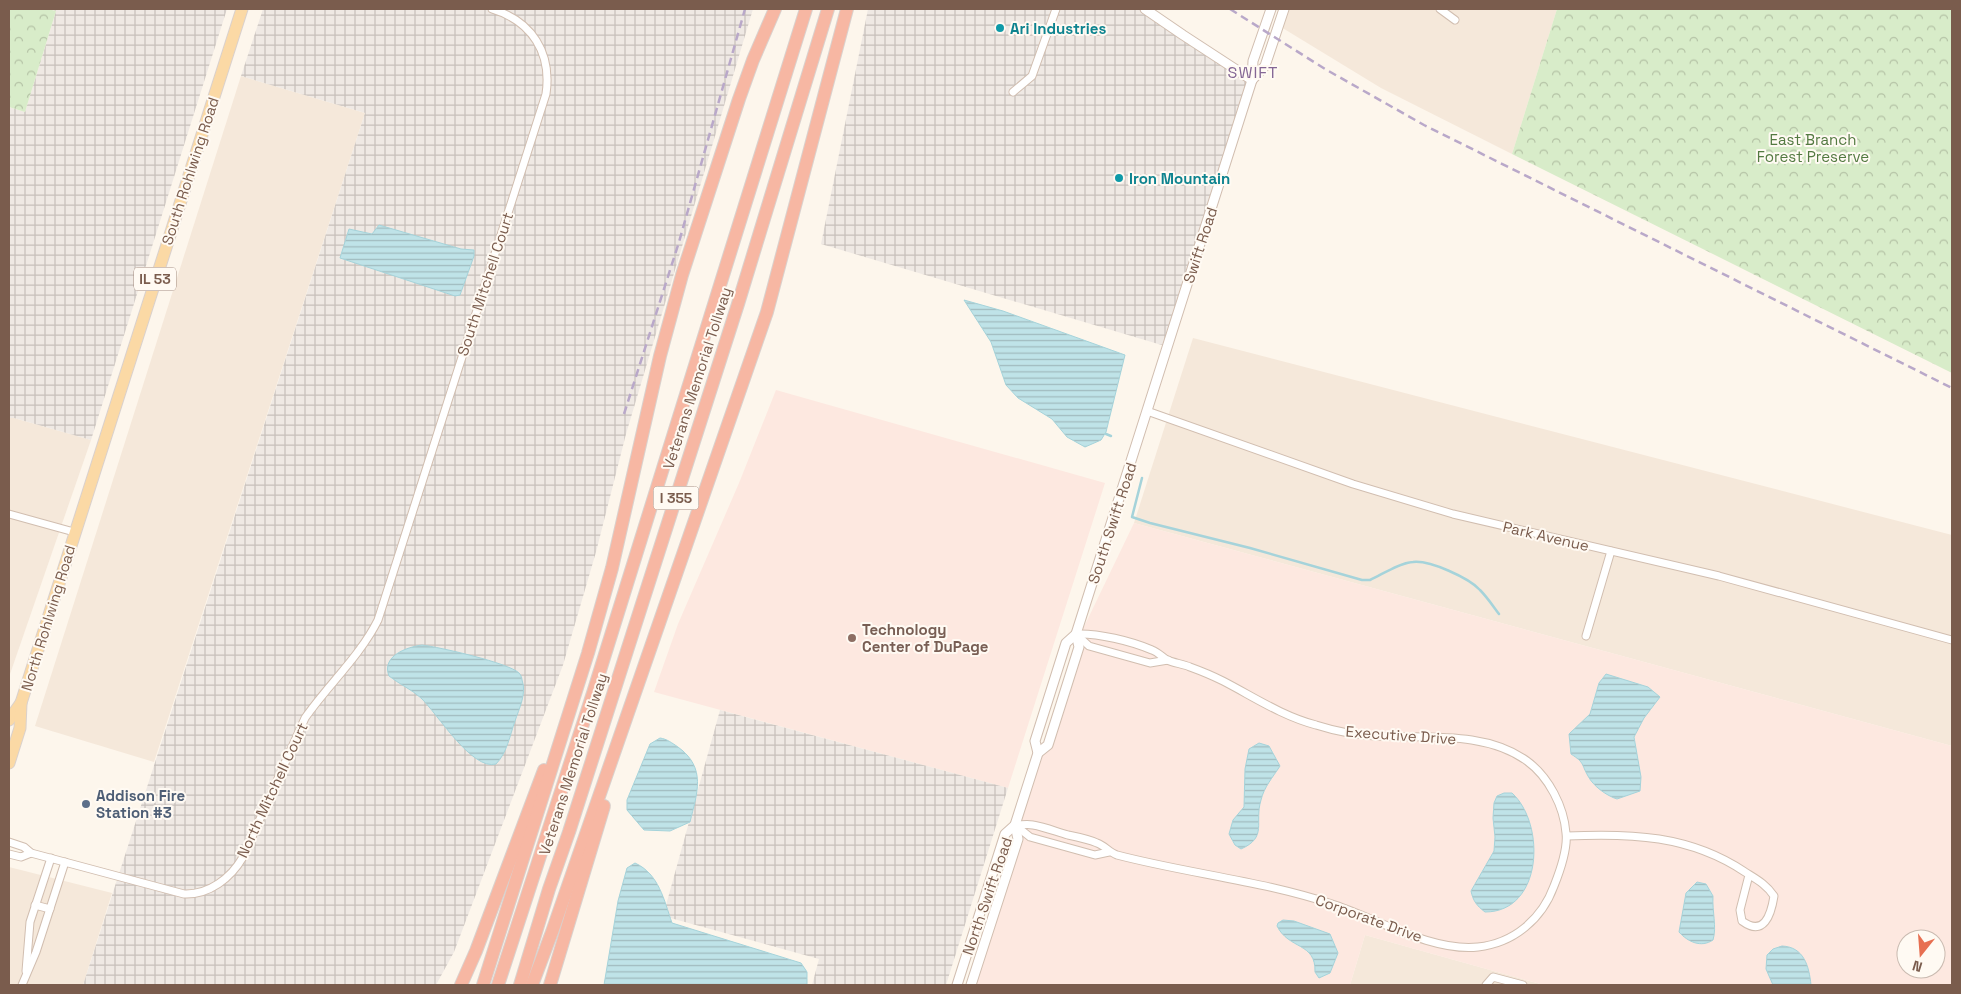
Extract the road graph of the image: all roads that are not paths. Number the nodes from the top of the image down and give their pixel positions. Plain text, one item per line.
1 (242, 9) edge
2 (492, 9) edge
3 (775, 9) edge
4 (806, 9) edge
5 (828, 9) edge
6 (847, 9) edge
7 (1056, 9) edge
8 (1145, 9) edge
9 (1271, 9) edge
10 (1284, 9) edge
11 (1440, 9) edge
12 (1455, 20) dead end
13 (1252, 80) junction
14 (1012, 92) dead end
15 (1147, 411) junction
16 (9, 514) edge
17 (74, 532) junction
18 (1611, 551) junction
19 (391, 580) joint
20 (1076, 634) junction
21 (1586, 636) dead end
22 (1952, 640) edge
23 (588, 653) junction
24 (1168, 660) junction
25 (21, 703) junction
26 (631, 704) junction
27 (9, 720) edge
28 (1038, 753) junction
29 (9, 763) edge
30 (1015, 825) junction
31 (1567, 836) junction
32 (9, 842) edge
33 (1109, 852) junction
34 (31, 853) junction
35 (9, 854) edge
36 (51, 858) junction
37 (65, 862) junction
38 (1750, 875) junction
39 (35, 905) junction
40 (50, 909) junction
41 (25, 975) junction
42 (22, 985) edge
43 (461, 985) edge
44 (484, 985) edge
45 (498, 985) edge
46 (520, 985) edge
47 (532, 985) edge
48 (550, 985) edge
49 (957, 985) edge
50 (971, 985) edge
51 (1486, 985) edge
52 (1523, 985) edge

1 - 17 main road, South Rohlwing Road / IL 53
2 - 19 street, South Mitchell Court
3 - 23 highway
4 - 45 highway, Veterans Memorial Tollway / I 355
5 - 46 highway, Veterans Memorial Tollway / I 355
6 - 26 highway
7 - 14 street
8 - 13 street
9 - 13 street, Swift Road
10 - 13 street, Swift Road
11 - 12 street
13 - 15 street, Swift Road
15 - 18 street, Park Avenue
15 - 20 street, South Swift Road
16 - 17 street
17 - 25 main road, North Rohlwing Road / IL 53
18 - 21 street
18 - 22 street, Park Avenue
19 - 37 street, North Mitchell Court
20 - 24 street, Executive Drive
20 - 24 street, Executive Drive
20 - 28 street, South Swift Road
20 - 28 street, South Swift Road
23 - 43 highway
23 - 44 highway
24 - 31 street, Executive Drive
25 - 27 main road, North Rohlwing Road / IL 53
25 - 29 main road, North Rohlwing Road / IL 53
26 - 47 highway
26 - 48 highway
28 - 30 street, South Swift Road
30 - 33 street, Corporate Drive
30 - 33 street, Corporate Drive
30 - 49 street, North Swift Road
30 - 50 street, North Swift Road
31 - 33 street, Corporate Drive
31 - 38 street
32 - 34 street, North Mitchell Court
34 - 35 street, North Mitchell Court
34 - 36 street, North Mitchell Court
36 - 37 street, North Mitchell Court
36 - 39 street
37 - 40 street
38 - 38 street
39 - 40 street
39 - 41 street
40 - 41 street
41 - 42 street
51 - 52 street

